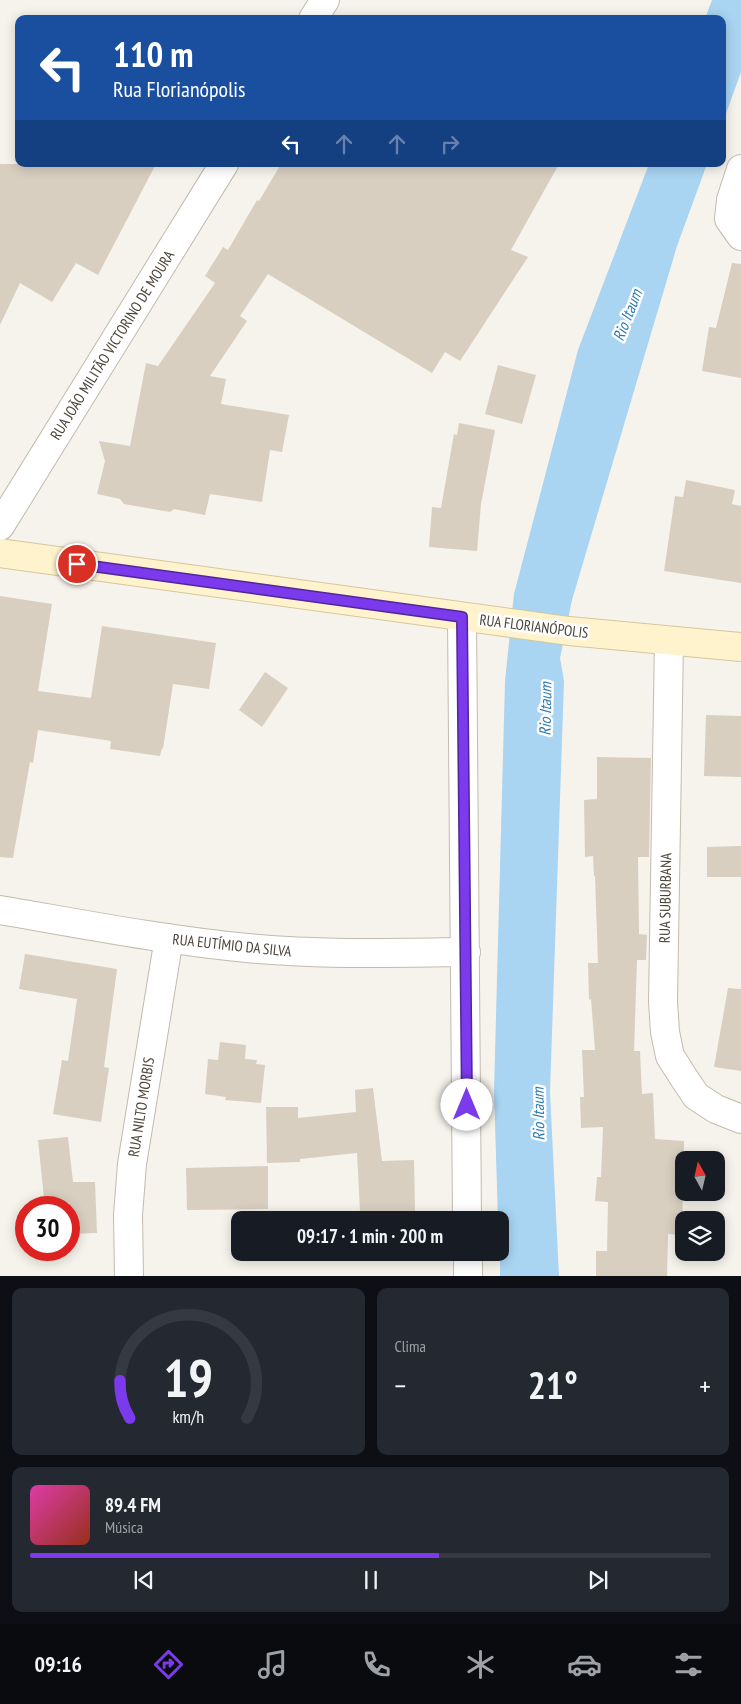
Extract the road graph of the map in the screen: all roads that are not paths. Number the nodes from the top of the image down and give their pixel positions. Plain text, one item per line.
1 (325, 0) edge
2 (316, 15) edge
3 (222, 167) edge
4 (741, 169) edge
5 (741, 236) edge
6 (0, 526) edge
7 (0, 553) edge
8 (462, 617) junction
9 (669, 640) junction
10 (741, 647) edge
11 (0, 910) edge
12 (169, 938) junction
13 (466, 952) junction
14 (741, 1119) edge
15 (467, 1211) edge
16 (468, 1261) edge
17 (129, 1276) edge
18 (468, 1276) edge

1 - 2 street
3 - 6 street, RUA JOÃO MILITÃO VICTORINO DE MOURA
4 - 5 street
7 - 8 main road, RUA FLORIANÓPOLIS
8 - 9 main road, RUA FLORIANÓPOLIS
8 - 13 street
9 - 10 main road, RUA FLORIANÓPOLIS
9 - 14 street, RUA SUBURBANA
11 - 12 street, RUA EUTÍMIO DA SILVA
12 - 13 street, RUA EUTÍMIO DA SILVA
12 - 17 street, RUA NILTO MORBIS
13 - 15 street
16 - 18 street

